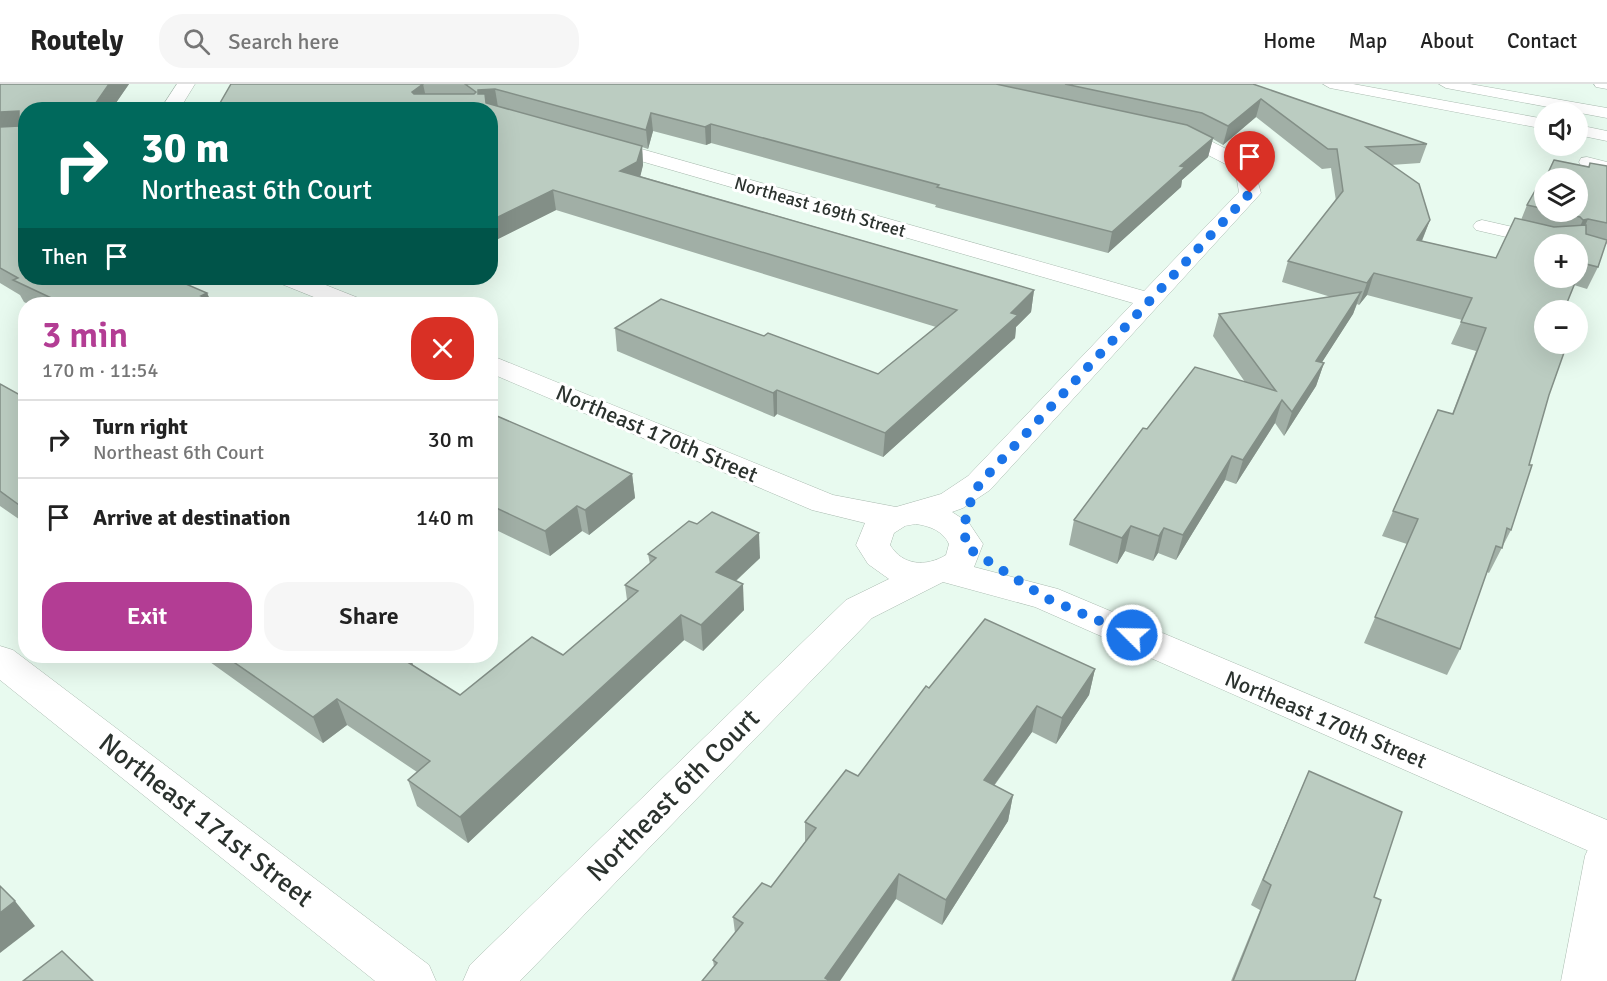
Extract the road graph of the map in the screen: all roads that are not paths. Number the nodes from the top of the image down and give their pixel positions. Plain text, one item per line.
1 (186, 84) edge
2 (1330, 84) edge
3 (1446, 84) edge
4 (1602, 84) edge
5 (1607, 85) edge
6 (1580, 92) dead end
7 (175, 102) edge
8 (1545, 102) edge
9 (1575, 102) edge
10 (1588, 110) edge
11 (1607, 113) edge
12 (1534, 122) edge
13 (1155, 130) edge
14 (1588, 132) edge
15 (573, 136) edge
16 (1607, 136) edge
17 (1587, 162) dead end
18 (1607, 166) edge
19 (1482, 226) dead end
20 (1534, 238) edge
21 (305, 285) edge
22 (335, 297) edge
23 (1148, 300) junction
24 (498, 366) edge
25 (980, 483) junction
26 (823, 503) junction
27 (906, 516) junction
28 (964, 541) junction
29 (875, 548) junction
30 (935, 573) junction
31 (1046, 598) junction
32 (859, 609) junction
33 (0, 660) edge
34 (1607, 840) edge
35 (1607, 856) edge
36 (412, 981) edge
37 (487, 981) edge
38 (1585, 981) edge

1 - 7 street
2 - 12 lane
3 - 8 lane
4 - 5 lane
6 - 9 lane
10 - 11 lane
13 - 23 street
14 - 16 lane
15 - 23 street, Northeast 169th Street
17 - 18 lane
19 - 20 lane
21 - 22 street
23 - 25 street
24 - 26 street, Northeast 170th Street
25 - 27 street
25 - 28 street
26 - 27 street, Northeast 170th Street
26 - 29 street, Northeast 170th Street
27 - 28 street
27 - 29 street
28 - 30 street
28 - 31 street, Northeast 170th Street
29 - 30 street
29 - 32 street, Northeast 6th Court
30 - 31 street, Northeast 170th Street
30 - 32 street, Northeast 6th Court
31 - 34 street, Northeast 170th Street
32 - 37 street, Northeast 6th Court
33 - 36 street, Northeast 171st Street
35 - 38 street

